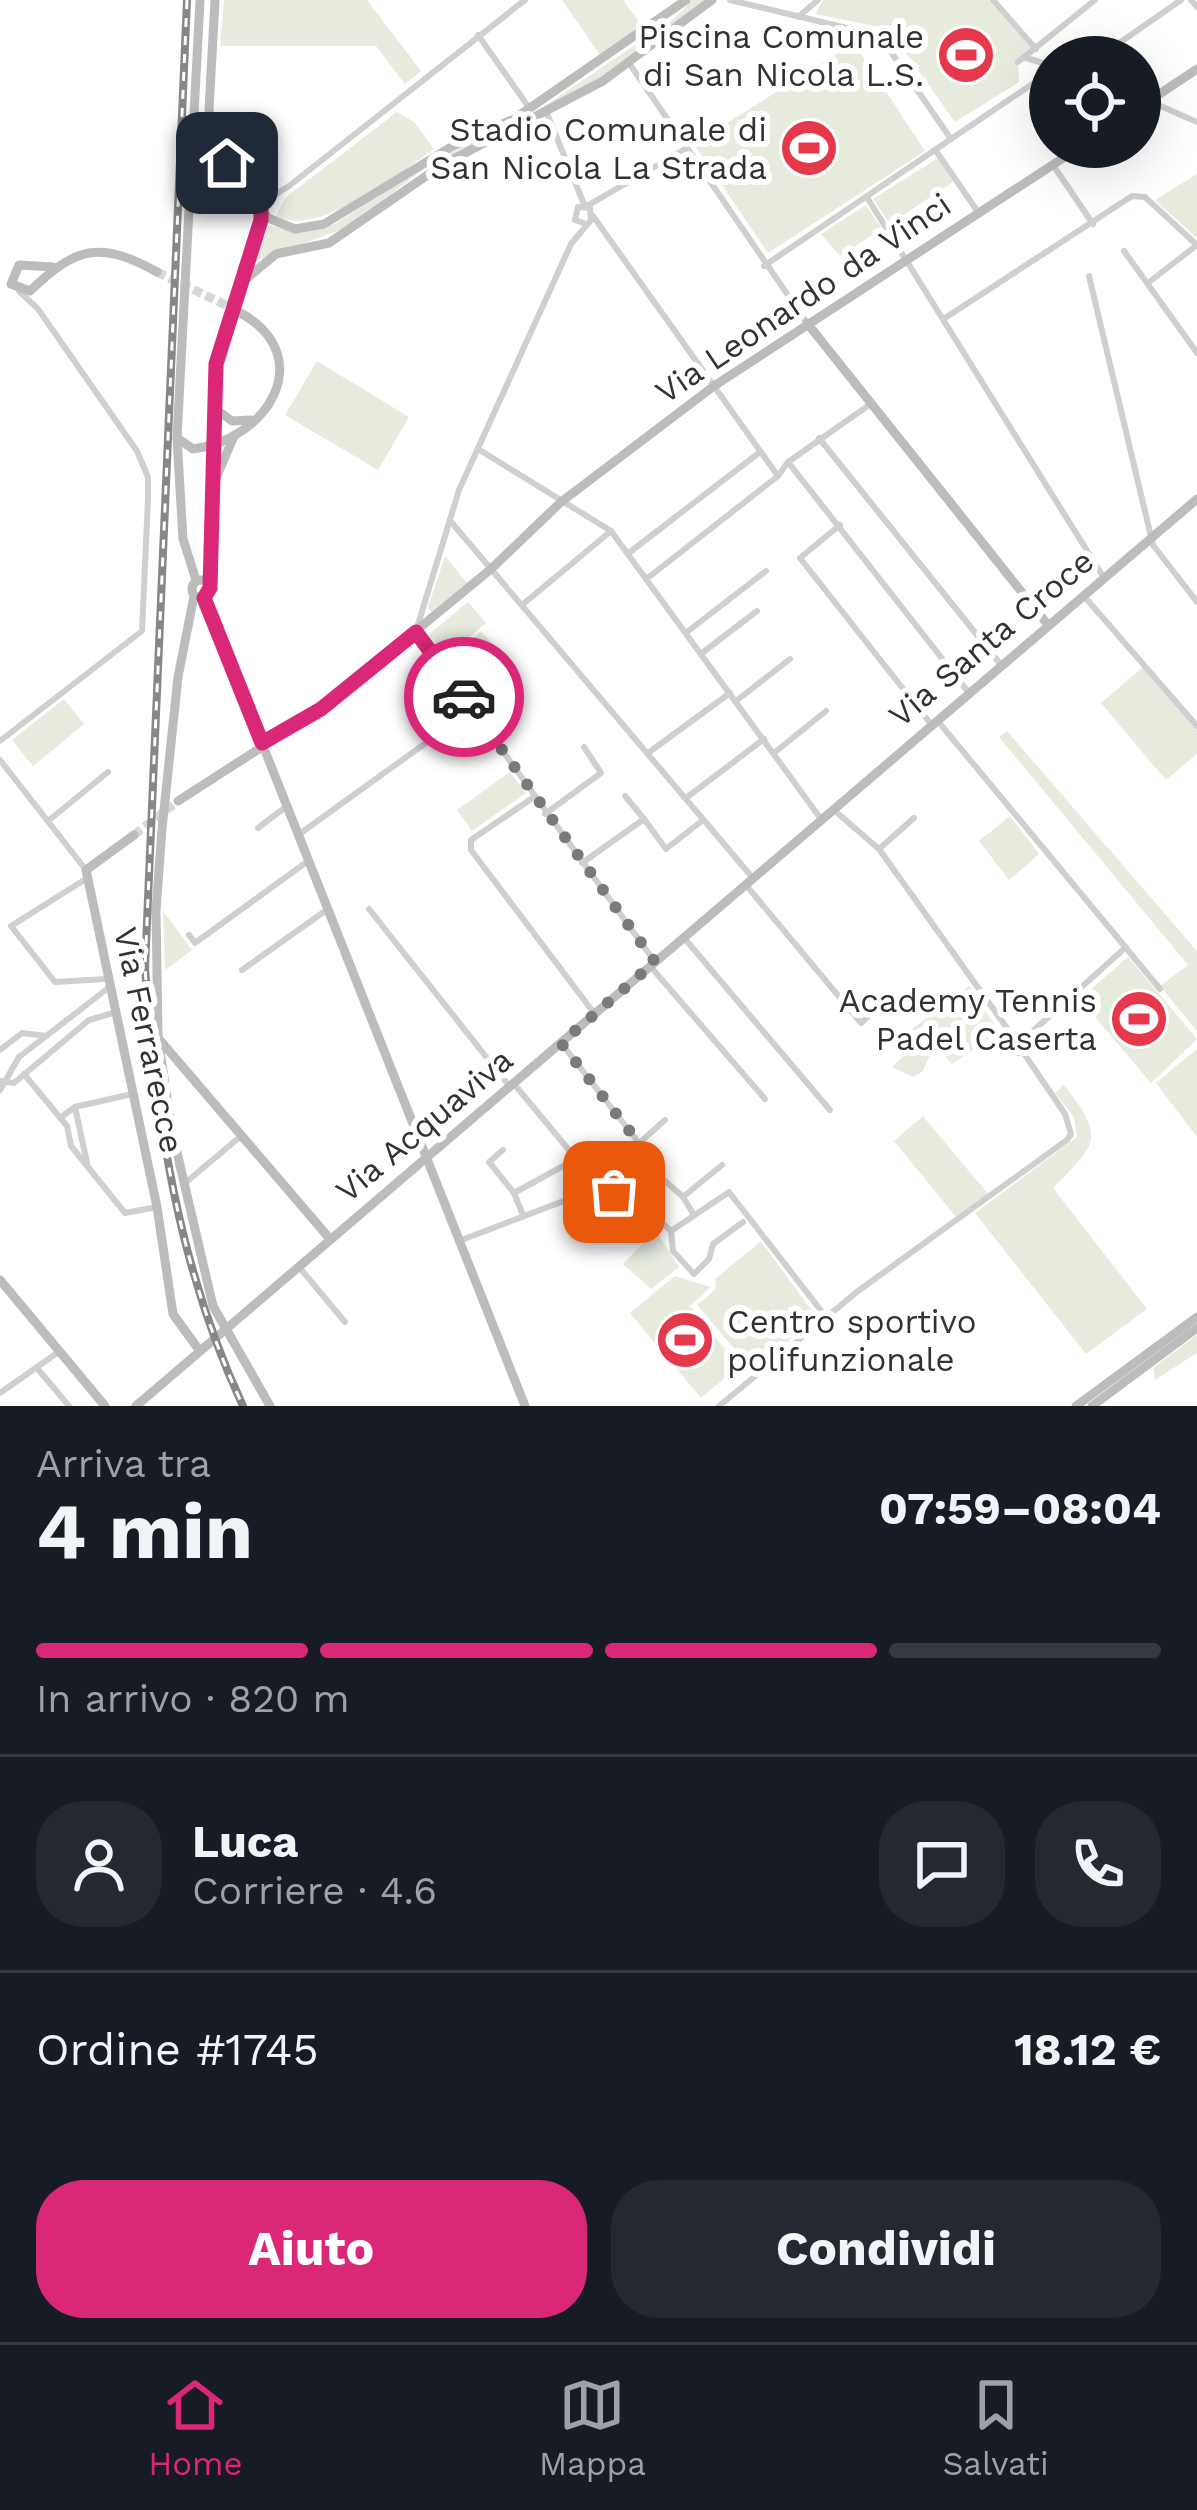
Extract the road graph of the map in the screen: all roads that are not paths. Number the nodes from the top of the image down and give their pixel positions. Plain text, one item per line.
1 (200, 0) edge
2 (215, 0) edge
3 (524, 0) edge
4 (686, 0) edge
5 (712, 0) edge
6 (730, 0) edge
7 (818, 0) edge
8 (993, 0) edge
9 (1094, 0) edge
10 (1181, 0) edge
11 (798, 17) junction
12 (478, 35) junction
13 (1051, 36) edge
14 (1130, 36) edge
15 (1029, 41) edge
16 (629, 63) junction
17 (1197, 69) edge
18 (1029, 83) edge
19 (1161, 90) edge
20 (1161, 108) edge
21 (530, 109) junction
22 (547, 114) junction
23 (1197, 122) edge
24 (951, 139) junction
25 (687, 148) junction
26 (936, 151) junction
27 (1048, 168) edge
28 (1055, 168) edge
29 (289, 186) junction
30 (573, 188) junction
31 (252, 196) junction
32 (867, 198) junction
33 (190, 207) junction
34 (264, 213) junction
35 (979, 213) junction
36 (574, 214) junction
37 (589, 215) junction
38 (1094, 224) junction
39 (571, 244) junction
40 (1196, 249) edge
41 (1124, 251) dead end
42 (907, 258) junction
43 (0, 266) edge
44 (53, 266) junction
45 (764, 266) junction
46 (16, 267) junction
47 (33, 267) junction
48 (158, 272) tunnel mouth
49 (1089, 276) dead end
50 (0, 278) edge
51 (1148, 283) junction
52 (37, 285) junction
53 (239, 285) junction
54 (16, 289) junction
55 (38, 309) junction
56 (241, 313) tunnel mouth
57 (945, 318) junction
58 (807, 323) junction
59 (1197, 353) edge
60 (714, 386) junction
61 (872, 404) junction
62 (213, 407) junction
63 (251, 420) junction
64 (237, 432) junction
65 (177, 438) junction
66 (820, 438) junction
67 (212, 444) junction
68 (478, 449) junction
69 (760, 452) junction
70 (788, 462) junction
71 (778, 476) junction
72 (213, 485) junction
73 (1197, 499) edge
74 (561, 502) junction
75 (452, 523) junction
76 (840, 525) junction
77 (611, 531) junction
78 (1151, 538) junction
79 (630, 552) junction
80 (491, 569) junction
81 (766, 571) dead end
82 (649, 577) junction
83 (1103, 578) junction
84 (202, 582) junction
85 (1083, 595) junction
86 (199, 597) junction
87 (1197, 602) edge
88 (521, 605) junction
89 (757, 610) dead end
90 (1048, 625) junction
91 (416, 632) junction
92 (687, 632) junction
93 (702, 653) junction
94 (790, 659) dead end
95 (1001, 665) junction
96 (730, 693) junction
97 (969, 693) junction
98 (736, 701) junction
99 (473, 710) junction
100 (826, 711) dead end
101 (933, 721) junction
102 (1197, 726) edge
103 (764, 739) junction
104 (0, 741) edge
105 (260, 748) junction
106 (584, 748) dead end
107 (648, 753) junction
108 (775, 753) junction
109 (0, 760) edge
110 (108, 772) dead end
111 (626, 796) dead end
112 (534, 797) junction
113 (686, 798) junction
114 (178, 801) tunnel mouth
115 (287, 806) junction
116 (832, 809) junction
117 (545, 814) junction
118 (914, 818) dead end
119 (644, 819) junction
120 (820, 819) junction
121 (703, 820) junction
122 (48, 821) junction
123 (258, 828) dead end
124 (134, 835) tunnel mouth
125 (298, 835) junction
126 (879, 849) junction
127 (308, 861) junction
128 (582, 863) junction
129 (87, 874) junction
130 (749, 881) junction
131 (328, 909) junction
132 (369, 909) dead end
133 (189, 935) dead end
134 (684, 937) junction
135 (1126, 947) junction
136 (652, 964) junction
137 (242, 970) dead end
138 (106, 984) junction
139 (1160, 989) dead end
140 (113, 1013) junction
141 (595, 1014) junction
142 (869, 1016) dead end
143 (51, 1036) junction
144 (158, 1038) junction
145 (1014, 1038) junction
146 (1024, 1039) junction
147 (31, 1043) junction
148 (561, 1043) junction
149 (58, 1045) junction
150 (0, 1049) edge
151 (1023, 1052) junction
152 (23, 1074) junction
153 (0, 1081) edge
154 (512, 1086) junction
155 (0, 1090) edge
156 (132, 1094) junction
157 (765, 1100) dead end
158 (76, 1107) junction
159 (830, 1110) dead end
160 (60, 1118) junction
161 (665, 1120) dead end
162 (241, 1136) junction
163 (639, 1143) junction
164 (503, 1150) dead end
165 (430, 1158) junction
166 (574, 1160) junction
167 (722, 1165) dead end
168 (88, 1167) junction
169 (607, 1172) junction
170 (184, 1184) junction
171 (620, 1184) junction
172 (594, 1185) junction
173 (514, 1193) junction
174 (683, 1197) junction
175 (157, 1207) junction
176 (694, 1215) junction
177 (523, 1216) junction
178 (743, 1222) dead end
179 (671, 1231) junction
180 (330, 1239) junction
181 (459, 1241) junction
182 (299, 1267) junction
183 (0, 1280) edge
184 (826, 1317) junction
185 (1197, 1317) edge
186 (345, 1322) dead end
187 (1197, 1328) edge
188 (224, 1330) junction
189 (60, 1351) junction
190 (199, 1351) junction
191 (37, 1368) junction
192 (0, 1393) edge
193 (69, 1406) edge
194 (106, 1406) edge
195 (136, 1406) edge
196 (270, 1406) edge
197 (525, 1406) edge
198 (719, 1406) edge
199 (1076, 1406) edge
200 (1092, 1406) edge

1 - 33 street
2 - 31 street
3 - 12 street
4 - 21 street
5 - 16 street
6 - 11 street
7 - 11 street
8 - 15 street
9 - 13 street
10 - 14 street
11 - 24 street
12 - 21 street
12 - 29 street
16 - 22 street
16 - 25 street
17 - 19 street
18 - 24 street
20 - 23 street
21 - 34 street
22 - 30 street
22 - 53 street
24 - 26 street
25 - 37 street
25 - 45 street
26 - 32 street
26 - 35 street
27 - 35 street, Via Leonardo da Vinci
28 - 38 street
29 - 31 street
29 - 34 street
30 - 36 street
30 - 37 street
31 - 33 street
31 - 34 street
32 - 42 street
32 - 45 street
33 - 65 street
34 - 53 street
35 - 42 street, Via Leonardo da Vinci
36 - 37 street
36 - 37 street
36 - 39 street
37 - 39 street
37 - 60 street
38 - 40 street
38 - 57 street
39 - 68 street
40 - 51 street
41 - 51 street
42 - 57 street
42 - 58 street, Via Leonardo da Vinci
43 - 46 street
44 - 47 street
44 - 48 street
44 - 52 street
45 - 58 street
46 - 47 street
46 - 54 street
47 - 52 street
49 - 78 street
50 - 54 street
51 - 59 street
52 - 54 street
52 - 55 street
53 - 62 street
54 - 55 street
55 - 104 street
56 - 63 street
57 - 83 street
58 - 60 street, Via Leonardo da Vinci
58 - 61 street
60 - 69 street
60 - 74 street, Via Leonardo da Vinci
61 - 66 street
61 - 90 street
62 - 63 street
62 - 67 street
63 - 64 street
64 - 67 street
64 - 72 street
65 - 67 street
65 - 84 street
66 - 70 street
66 - 95 street
67 - 72 street
68 - 74 street
68 - 75 street
69 - 71 street
69 - 79 street
70 - 71 street
70 - 76 street
71 - 82 street
72 - 84 street
73 - 78 street, Via Santa Croce
74 - 77 street
74 - 80 street, Via Leonardo da Vinci
75 - 80 street
75 - 91 street
76 - 97 street
76 - 101 street
77 - 79 street
77 - 88 street
78 - 83 street, Via Santa Croce
78 - 87 street
79 - 82 street
80 - 88 street
80 - 91 street, Via Leonardo da Vinci
81 - 92 street
82 - 92 street
83 - 85 street, Via Santa Croce
84 - 86 street
85 - 90 street, Via Santa Croce
85 - 102 street
86 - 105 street
86 - 144 street
88 - 107 street
89 - 93 street
90 - 95 street, Via Santa Croce
91 - 99 street
91 - 105 street, Via Leonardo da Vinci
92 - 93 street
93 - 96 street
94 - 98 street
95 - 97 street, Via Santa Croce
96 - 98 street
96 - 107 street
97 - 101 street, Via Santa Croce
98 - 103 street
99 - 112 street
99 - 125 street
100 - 108 street
101 - 116 street, Via Santa Croce
101 - 135 street
103 - 108 street
103 - 113 street
105 - 114 street, Via Leonardo da Vinci
105 - 115 street
106 - 117 street
107 - 113 street
108 - 120 street
109 - 122 street, Via Ferrarecce
110 - 122 street
111 - 119 street
112 - 117 street
112 - 141 street
113 - 121 street
115 - 123 street
115 - 125 street
116 - 120 street, Via Santa Croce
116 - 126 street
117 - 128 street
118 - 126 street
119 - 121 street
119 - 128 street
120 - 130 street, Via Acquaviva
121 - 130 street
122 - 129 street, Via Ferrarecce
124 - 129 street
125 - 127 street
126 - 145 street
127 - 131 street
127 - 133 street
128 - 136 street
129 - 138 street, Via Ferrarecce
129 - 138 street
130 - 134 street, Via Acquaviva
130 - 142 street
131 - 137 street
131 - 165 street
132 - 154 street
134 - 136 street, Via Acquaviva
134 - 159 street
135 - 139 street
135 - 146 street
136 - 141 street, Via Acquaviva
136 - 157 street
138 - 140 street, Via Ferrarecce
138 - 143 street
140 - 149 street
140 - 156 street, Via Ferrarecce
141 - 148 street, Via Acquaviva
143 - 147 street
143 - 149 street
144 - 162 street
144 - 170 street
145 - 146 street
145 - 151 street
146 - 151 street
147 - 149 street
147 - 150 street
147 - 155 street, bridge
148 - 154 street, Via Acquaviva
148 - 163 street
149 - 152 street
151 - 184 street
152 - 153 street
152 - 160 street
154 - 165 street, Via Acquaviva
154 - 166 street
156 - 158 street
156 - 175 street, Via Ferrarecce
158 - 160 street
158 - 168 street
160 - 168 street
161 - 163 street
162 - 170 street
162 - 180 street
163 - 169 street
164 - 173 street
165 - 180 street, Via Acquaviva
165 - 181 street
166 - 172 street
166 - 173 street
167 - 174 street
168 - 175 street
169 - 171 street
169 - 172 street
170 - 188 street
171 - 172 street
171 - 174 street
171 - 179 street
172 - 177 street
173 - 177 street
174 - 176 street
175 - 190 street, Via Ferrarecce
176 - 179 street
176 - 184 street
177 - 181 street
178 - 179 street
180 - 182 street, Via Acquaviva
181 - 197 street
182 - 186 street
182 - 188 street, Via Acquaviva
183 - 189 street
184 - 198 street
185 - 199 street
187 - 200 street
188 - 190 street, Via Acquaviva
188 - 196 street
189 - 191 street
189 - 194 street
190 - 195 street, Via Acquaviva
191 - 192 street
191 - 193 street

